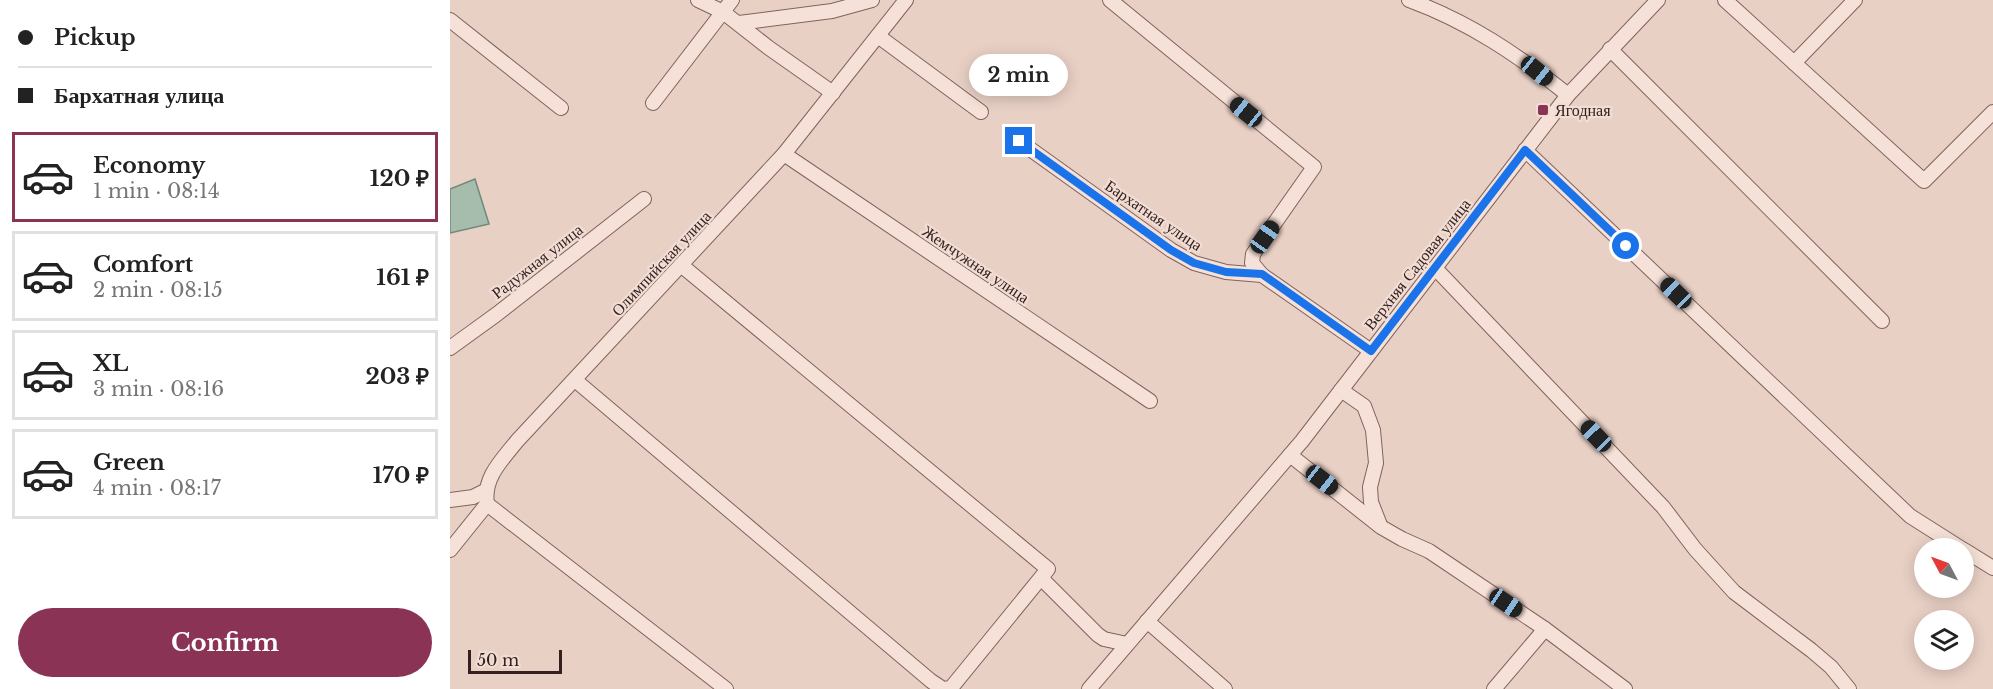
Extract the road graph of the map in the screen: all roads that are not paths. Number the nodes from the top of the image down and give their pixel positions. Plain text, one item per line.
1 (698, 0) edge
2 (732, 0) edge
3 (872, 0) edge
4 (906, 0) edge
5 (1110, 0) edge
6 (1409, 0) edge
7 (1658, 0) edge
8 (1725, 0) edge
9 (1855, 0) edge
10 (723, 12) junction
11 (450, 20) edge
12 (739, 23) junction
13 (878, 36) junction
14 (1610, 49) junction
15 (1794, 63) junction
16 (833, 93) junction
17 (1568, 95) junction
18 (653, 103) dead end
19 (561, 108) dead end
20 (981, 112) dead end
21 (1993, 112) edge
22 (1019, 141) dead end
23 (1525, 150) junction
24 (784, 154) junction
25 (644, 199) dead end
26 (681, 265) junction
27 (1435, 268) junction
28 (1262, 274) junction
29 (1882, 321) dead end
30 (450, 348) edge
31 (1371, 351) junction
32 (575, 380) junction
33 (1341, 390) junction
34 (1150, 401) dead end
35 (1290, 455) junction
36 (486, 498) junction
37 (450, 500) edge
38 (1381, 527) junction
39 (1945, 538) edge
40 (450, 550) edge
41 (1974, 556) edge
42 (1993, 568) edge
43 (1041, 578) junction
44 (1147, 621) junction
45 (1545, 629) junction
46 (1127, 644) junction
47 (726, 689) edge
48 (1089, 689) edge
49 (1225, 689) edge
50 (1494, 689) edge
51 (1625, 689) edge
52 (1848, 689) edge

1 - 10 street
2 - 10 street
3 - 12 street
4 - 13 street, Олимпийская улица
5 - 28 street
6 - 17 street
7 - 14 street, Верхняя Садовая улица
8 - 15 street
9 - 15 street
10 - 12 street
10 - 18 street
11 - 19 street
12 - 16 street
13 - 16 street, Олимпийская улица
13 - 20 street
14 - 17 street, Верхняя Садовая улица
14 - 29 street
15 - 21 street
16 - 24 street, Олимпийская улица
17 - 23 street, Верхняя Садовая улица
22 - 28 street, Бархатная улица
23 - 27 street, Верхняя Садовая улица
23 - 39 street
24 - 26 street, Олимпийская улица
24 - 34 street, Жемчужная улица
25 - 30 street, Радужная улица
26 - 32 street, Олимпийская улица
26 - 43 street
27 - 31 street, Верхняя Садовая улица
27 - 52 street
28 - 31 street
31 - 33 street, Верхняя Садовая улица
32 - 36 street, Олимпийская улица
32 - 43 street
33 - 35 street, Верхняя Садовая улица
33 - 38 street
35 - 38 street
35 - 44 street, Верхняя Садовая улица
36 - 37 street
36 - 40 street, Олимпийская улица
36 - 47 street
38 - 45 street
41 - 42 street
43 - 46 street
44 - 46 street, Верхняя Садовая улица
44 - 49 street
45 - 50 street
45 - 51 street
46 - 48 street, Верхняя Садовая улица

